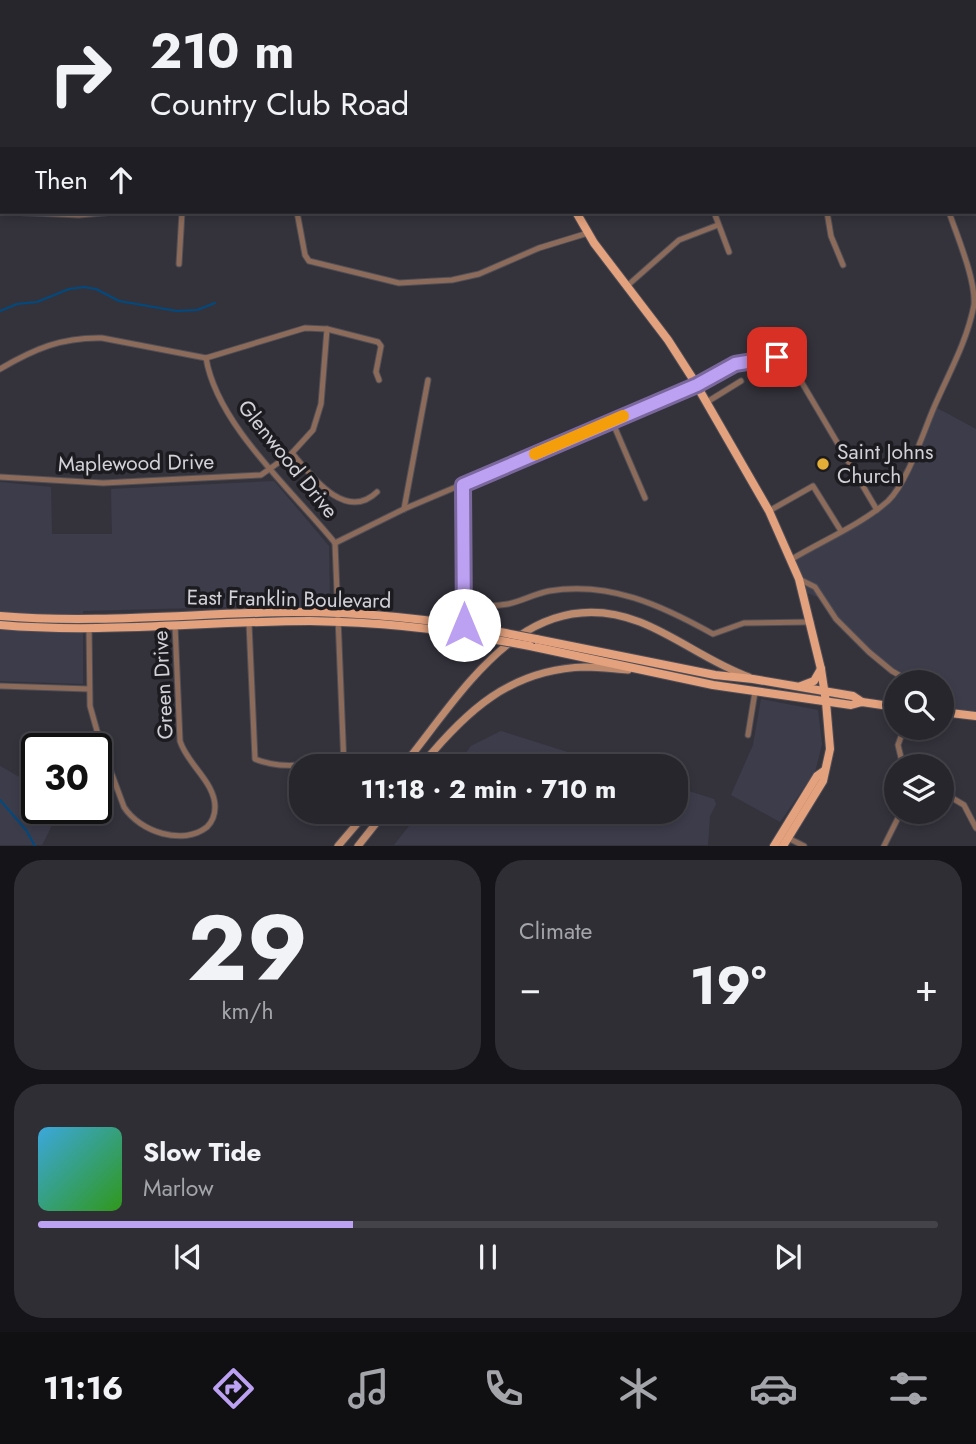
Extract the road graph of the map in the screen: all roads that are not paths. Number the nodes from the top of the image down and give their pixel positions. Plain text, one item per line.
1 (55, 214) edge
2 (91, 214) edge
3 (182, 214) edge
4 (297, 214) edge
5 (577, 214) edge
6 (715, 214) edge
7 (827, 214) edge
8 (950, 214) edge
9 (718, 225) junction
10 (588, 233) junction
11 (729, 253) dead end
12 (179, 264) dead end
13 (843, 265) dead end
14 (976, 265) edge
15 (968, 268) junction
16 (627, 286) junction
17 (327, 329) junction
18 (206, 358) junction
19 (0, 369) edge
20 (379, 380) dead end
21 (428, 380) dead end
22 (741, 381) dead end
23 (697, 385) junction
24 (707, 402) junction
25 (612, 421) junction
26 (292, 453) junction
27 (271, 470) junction
28 (0, 477) edge
29 (463, 485) junction
30 (377, 492) dead end
31 (645, 498) dead end
32 (404, 509) junction
33 (769, 510) junction
34 (877, 510) junction
35 (841, 531) junction
36 (335, 542) junction
37 (792, 559) junction
38 (799, 579) junction
39 (464, 604) junction
40 (0, 616) edge
41 (175, 616) junction
42 (338, 618) junction
43 (811, 622) junction
44 (249, 623) junction
45 (0, 625) edge
46 (464, 625) junction
47 (175, 626) junction
48 (89, 628) junction
49 (533, 643) junction
50 (821, 669) junction
51 (891, 670) edge
52 (643, 671) junction
53 (753, 679) junction
54 (0, 686) edge
55 (798, 687) junction
56 (89, 689) junction
57 (825, 691) junction
58 (755, 692) junction
59 (826, 702) junction
60 (862, 702) junction
61 (884, 705) edge
62 (954, 713) edge
63 (976, 716) edge
64 (748, 735) dead end
65 (343, 754) edge
66 (413, 754) edge
67 (432, 754) edge
68 (289, 764) edge
69 (954, 799) edge
70 (375, 824) edge
71 (895, 824) edge
72 (356, 826) edge
73 (976, 828) edge
74 (783, 841) edge
75 (338, 845) edge
76 (358, 845) edge
77 (774, 845) edge
78 (804, 845) edge
79 (884, 845) edge

1 - 2 street
3 - 12 street
4 - 10 street
5 - 10 main road
6 - 9 street
7 - 13 street
8 - 15 street
9 - 11 street
9 - 16 street
10 - 16 main road
14 - 15 street
15 - 34 street
16 - 23 main road
17 - 18 street
17 - 20 street
17 - 26 street
18 - 19 street
18 - 27 street, Glenwood Drive
21 - 32 street
22 - 24 street
23 - 24 main road
23 - 25 street
23 - 34 street
24 - 33 main road
25 - 29 street
25 - 31 street
26 - 27 street
26 - 30 street
27 - 28 street, Maplewood Drive
27 - 36 street, Glenwood Drive
29 - 32 street
29 - 39 street
32 - 36 street
33 - 35 street
33 - 37 main road
34 - 35 street
35 - 37 street
36 - 42 street
37 - 38 main road
38 - 43 main road
38 - 51 street
39 - 43 street
39 - 46 street
40 - 41 main road, East Franklin Boulevard
41 - 42 main road, East Franklin Boulevard
41 - 47 street, Green Drive
42 - 44 main road, East Franklin Boulevard
42 - 46 main road, East Franklin Boulevard
42 - 49 main road, East Franklin Boulevard, bridge
42 - 65 street
43 - 50 main road
44 - 47 main road, East Franklin Boulevard
44 - 68 street
45 - 48 main road, East Franklin Boulevard
46 - 49 main road, East Franklin Boulevard, bridge
47 - 48 main road, East Franklin Boulevard
47 - 56 street, Green Drive
48 - 56 street
49 - 52 main road, East Franklin Boulevard
49 - 53 main road, East Franklin Boulevard
50 - 55 main road
50 - 57 main road
52 - 58 main road, East Franklin Boulevard
52 - 67 main road
53 - 55 main road, East Franklin Boulevard
53 - 66 main road
54 - 56 street
55 - 57 main road, East Franklin Boulevard
57 - 59 main road
57 - 60 main road, East Franklin Boulevard
58 - 59 main road, East Franklin Boulevard
58 - 64 street
59 - 60 main road, East Franklin Boulevard
59 - 74 main road
60 - 61 main road, East Franklin Boulevard
62 - 63 main road
69 - 73 street
70 - 76 main road
71 - 79 street
72 - 75 main road
74 - 77 main road
74 - 78 street

